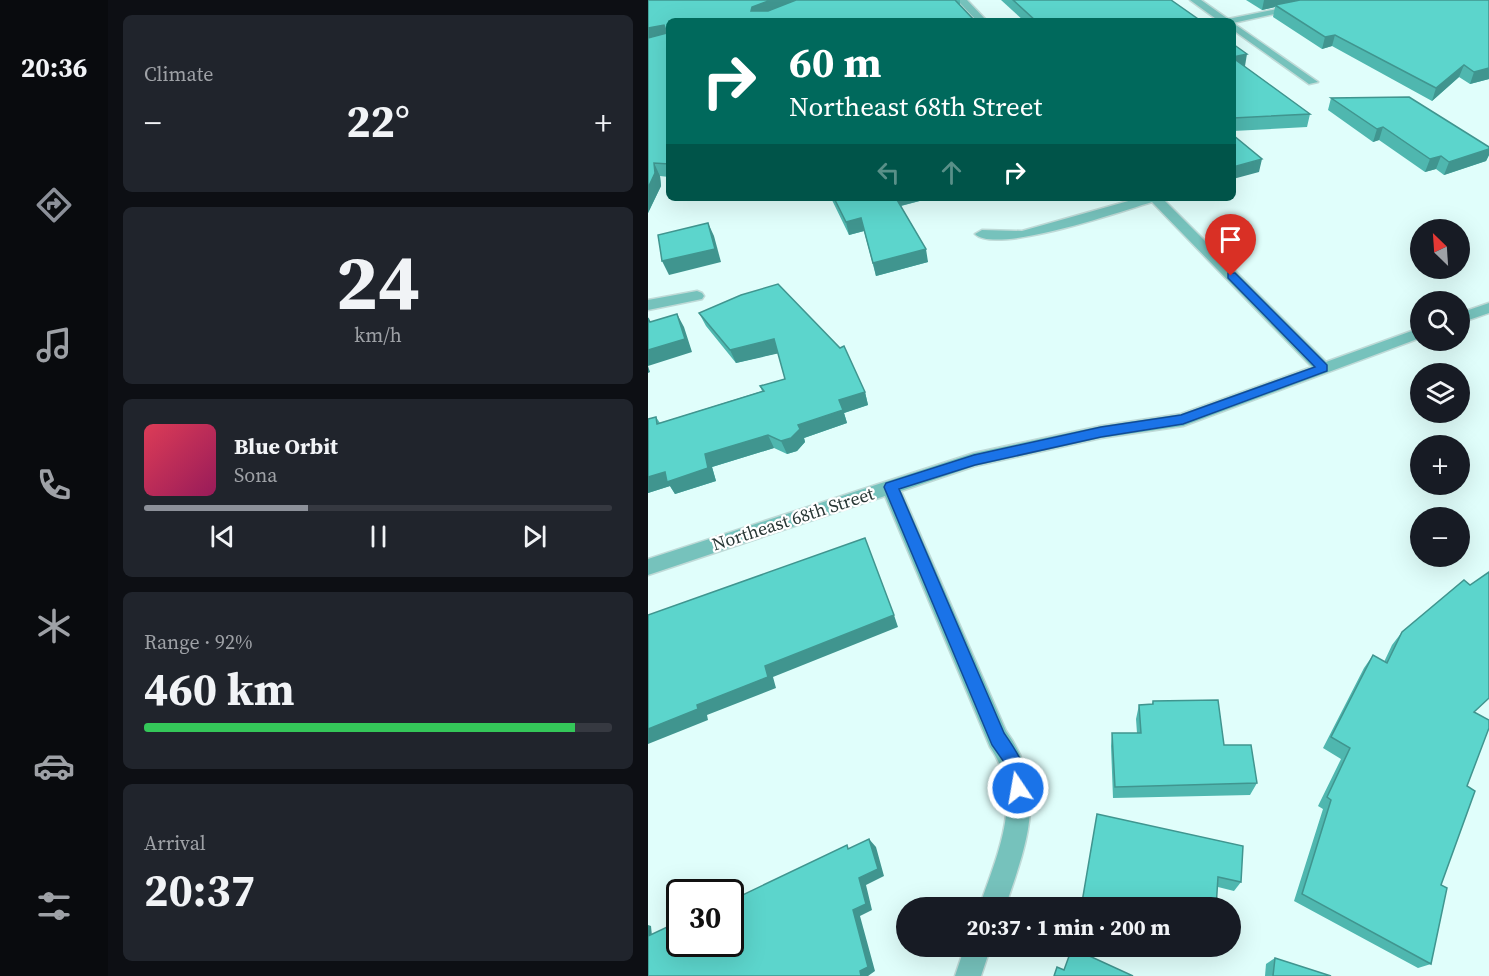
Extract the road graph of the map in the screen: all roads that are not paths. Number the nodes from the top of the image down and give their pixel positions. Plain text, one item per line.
1 (962, 0) edge
2 (1196, 0) edge
3 (1334, 0) edge
4 (979, 18) edge
5 (1221, 18) edge
6 (1236, 20) edge
7 (1236, 28) edge
8 (1314, 82) dead end
9 (1143, 201) edge
10 (1157, 201) edge
11 (982, 234) dead end
12 (697, 296) dead end
13 (648, 304) edge
14 (1489, 308) edge
15 (1470, 315) edge
16 (1410, 337) edge
17 (1323, 368) junction
18 (891, 487) junction
19 (648, 567) edge
20 (996, 897) edge
21 (974, 957) edge
22 (968, 976) edge

1 - 4 street
2 - 5 street
3 - 6 street
7 - 8 street
9 - 11 street
10 - 17 street
12 - 13 street
14 - 15 street
16 - 17 street, Northeast 68th Street
17 - 18 street, Northeast 68th Street
18 - 19 street, Northeast 68th Street
18 - 20 street
21 - 22 street

